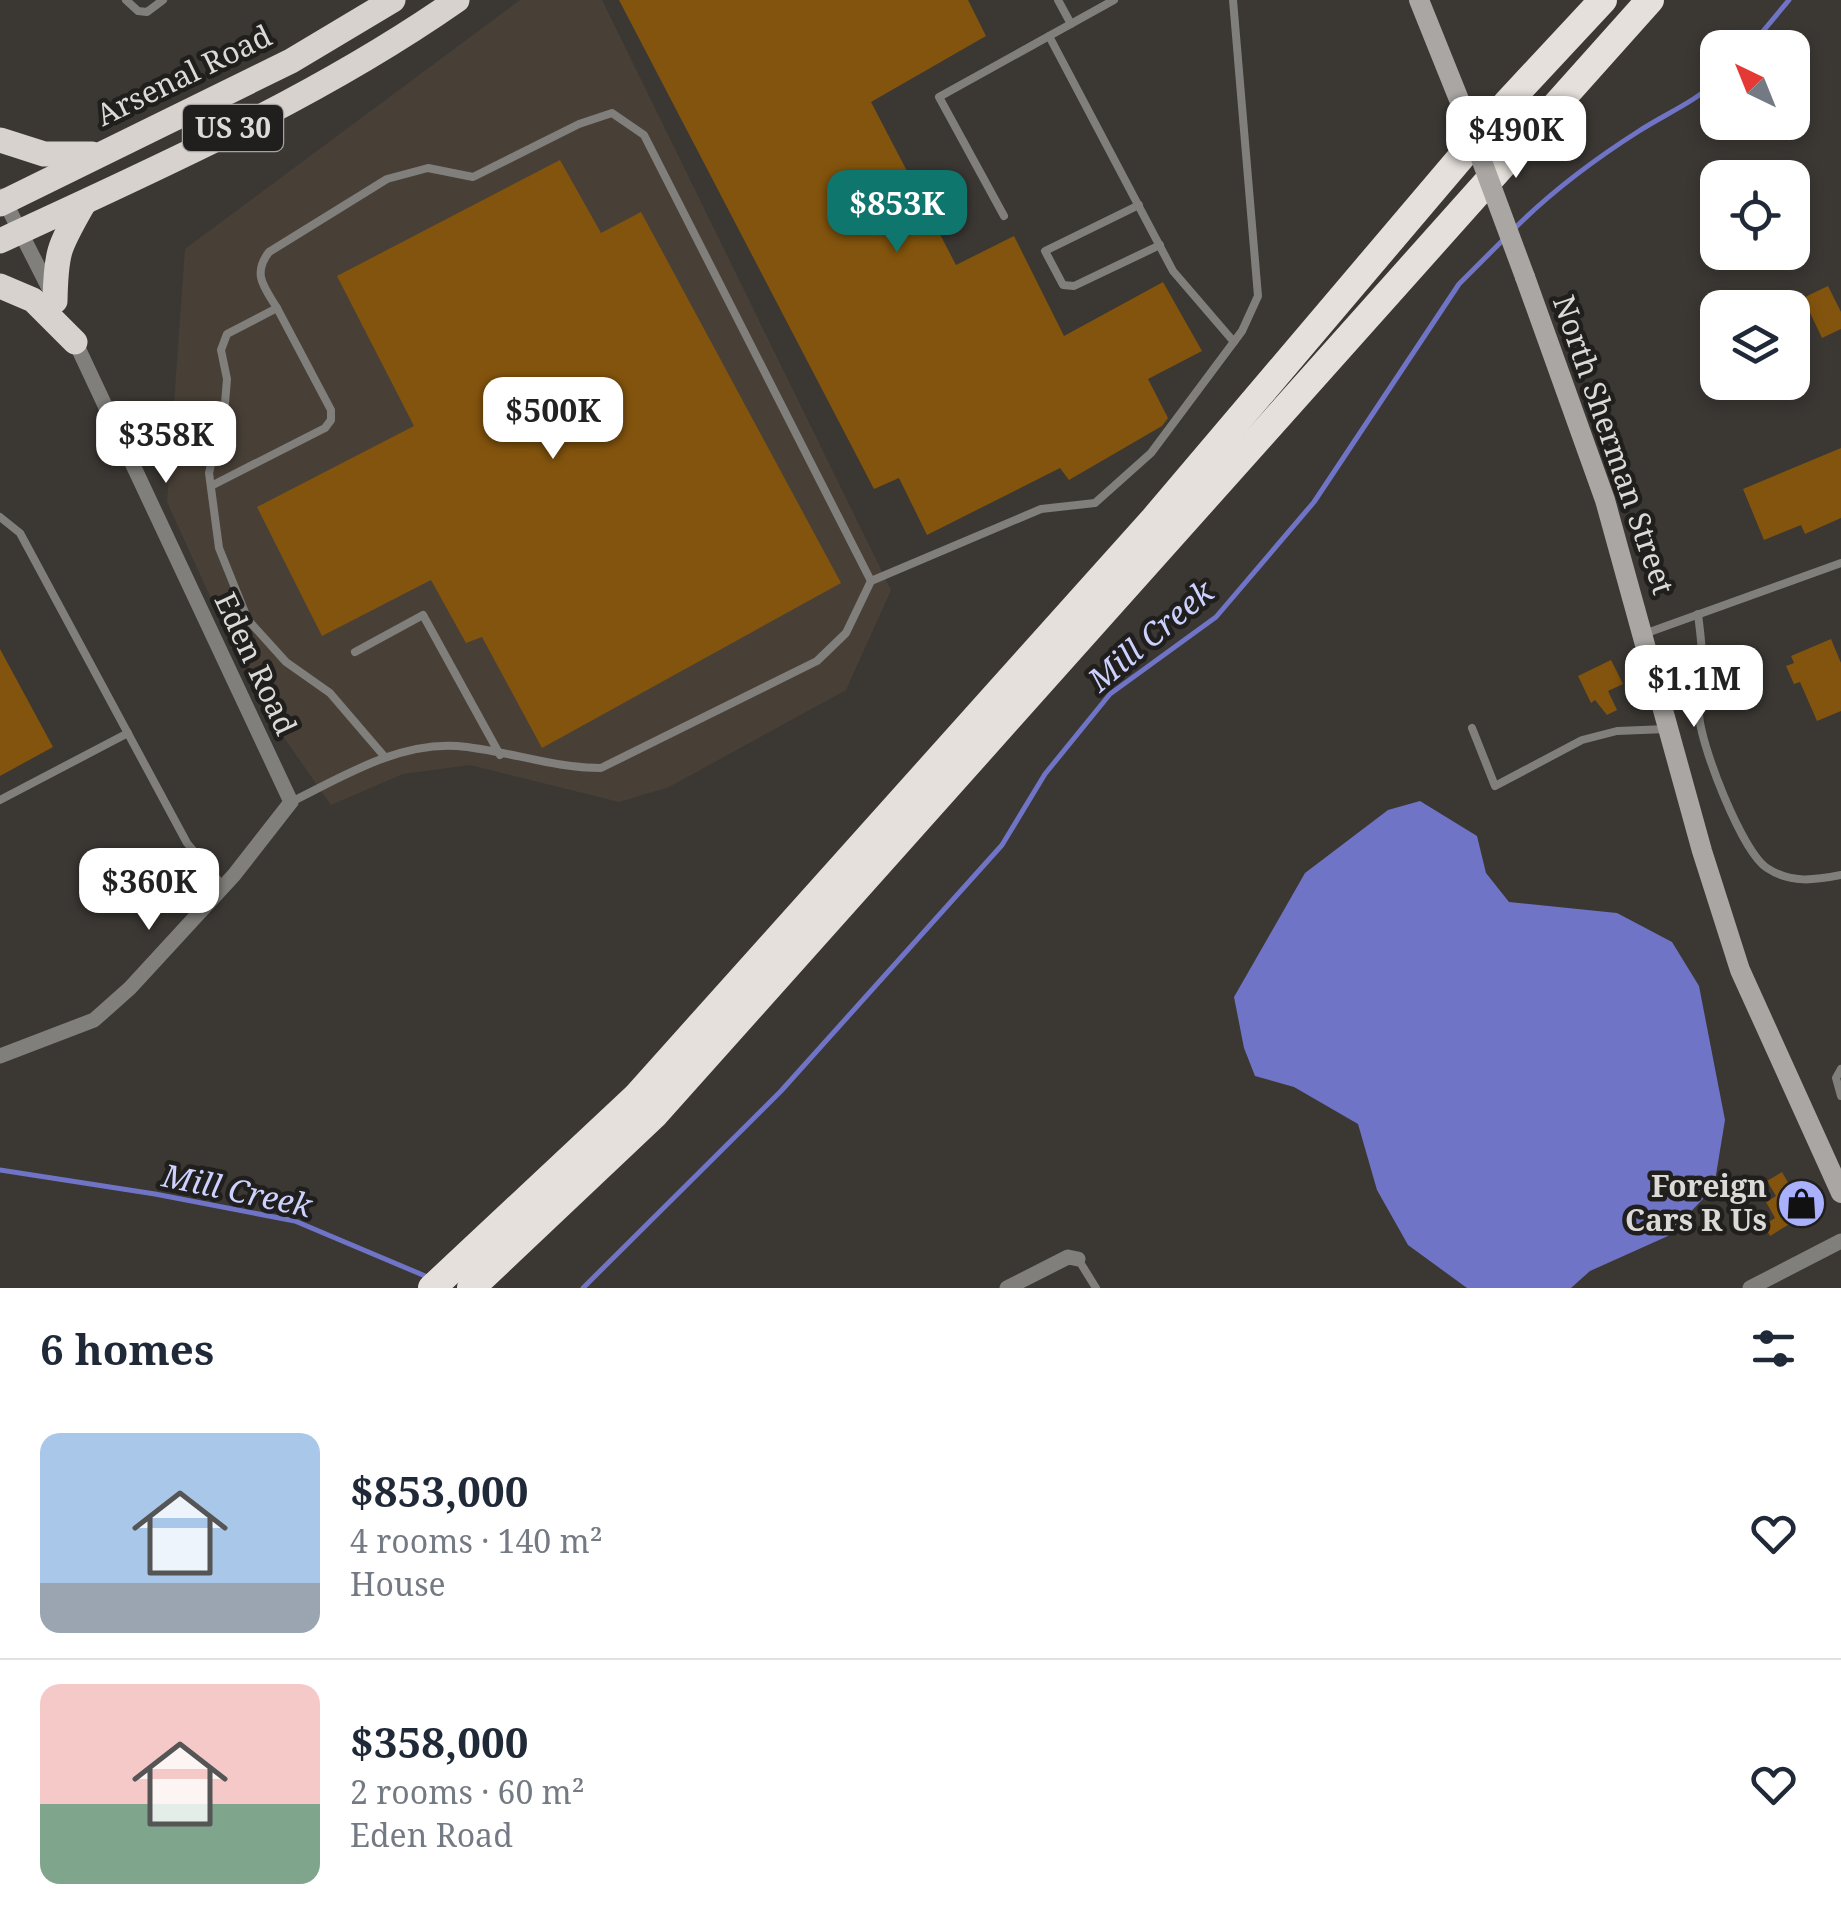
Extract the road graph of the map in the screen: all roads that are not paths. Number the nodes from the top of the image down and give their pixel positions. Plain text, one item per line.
1 (126, 0) edge
2 (163, 0) edge
3 (393, 0) edge
4 (457, 0) edge
5 (1058, 0) edge
6 (1114, 0) edge
7 (1233, 0) edge
8 (1419, 0) edge
9 (1603, 0) edge
10 (1650, 0) edge
11 (1070, 24) junction
12 (1048, 36) junction
13 (0, 140) edge
14 (97, 154) junction
15 (2, 200) edge
16 (84, 203) junction
17 (1138, 205) junction
18 (1004, 216) dead end
19 (10, 236) edge
20 (1160, 245) junction
21 (0, 286) edge
22 (55, 301) junction
23 (277, 308) junction
24 (75, 342) junction
25 (1234, 342) junction
26 (121, 441) junction
27 (216, 441) junction
28 (211, 486) junction
29 (0, 517) edge
30 (1841, 563) edge
31 (872, 582) junction
32 (1698, 614) junction
33 (1644, 634) junction
34 (355, 652) dead end
35 (1472, 728) dead end
36 (1668, 729) junction
37 (128, 733) junction
38 (500, 754) junction
39 (384, 756) junction
40 (0, 800) edge
41 (291, 802) junction
42 (1841, 875) edge
43 (223, 886) junction
44 (0, 1056) edge
45 (1841, 1069) edge
46 (1841, 1096) edge
47 (1841, 1193) edge
48 (1841, 1242) edge
49 (1078, 1259) joint
50 (473, 1274) edge
51 (432, 1288) edge
52 (1006, 1288) edge
53 (1096, 1288) edge
54 (1750, 1288) edge

1 - 2 lane
3 - 14 highway, Arsenal Road / US 30
4 - 16 highway, US 30
5 - 11 lane
6 - 11 lane
7 - 25 lane
8 - 33 main road, North Sherman Street, bridge
9 - 50 highway
10 - 50 highway
11 - 12 lane
12 - 17 lane
12 - 18 lane
13 - 14 highway
14 - 15 highway, Arsenal Road / US 30
15 - 19 street, Eden Road
16 - 19 highway, US 30
16 - 22 highway
17 - 20 lane
17 - 20 lane
19 - 22 street, Eden Road
20 - 25 lane
21 - 24 highway
22 - 24 street, Eden Road
23 - 27 lane
23 - 28 lane
23 - 31 lane
24 - 26 street, Eden Road
25 - 31 lane
26 - 27 lane
26 - 41 street, Eden Road
27 - 28 lane
28 - 39 lane
29 - 37 lane
30 - 32 lane
31 - 38 lane
32 - 33 lane
32 - 42 lane
33 - 36 main road, North Sherman Street
34 - 38 lane
35 - 36 lane
36 - 47 main road, North Sherman Street
37 - 40 lane
37 - 43 lane
38 - 39 lane
39 - 41 lane
41 - 43 street
43 - 44 street
45 - 46 lane
48 - 54 street
49 - 52 street
49 - 53 lane
50 - 51 highway

